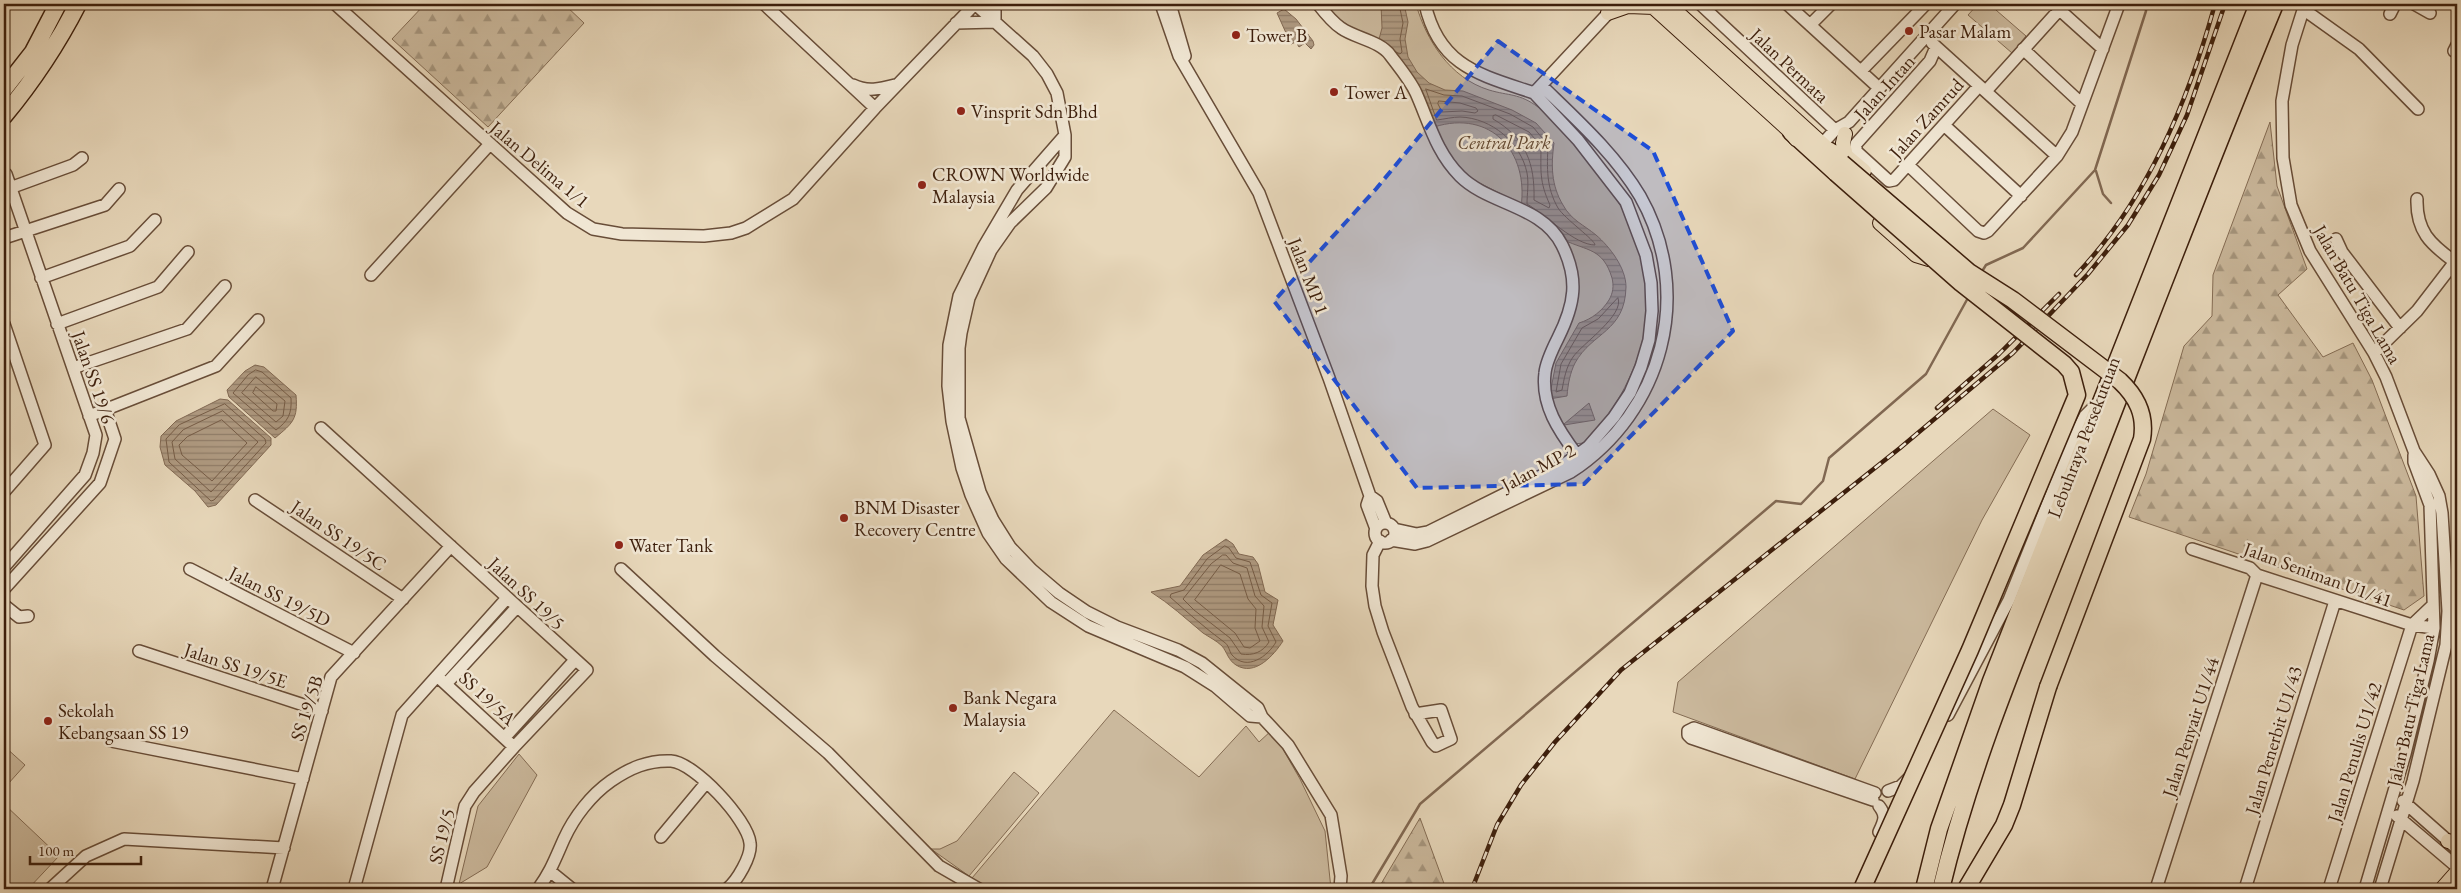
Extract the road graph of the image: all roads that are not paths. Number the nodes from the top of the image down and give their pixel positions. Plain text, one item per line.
1 (58, 4) edge
2 (78, 4) edge
3 (335, 4) edge
4 (764, 4) edge
5 (975, 4) edge
6 (995, 4) edge
7 (1160, 4) edge
8 (1170, 4) edge
9 (1318, 4) edge
10 (1425, 4) edge
11 (1668, 4) edge
12 (1700, 4) edge
13 (1787, 4) edge
14 (1831, 4) edge
15 (1926, 4) edge
16 (1955, 4) edge
17 (2119, 4) edge
18 (2258, 4) edge
19 (2275, 4) edge
20 (2414, 4) edge
21 (1652, 5) edge
22 (2304, 6) edge
23 (2056, 7) edge
24 (1612, 8) edge
25 (2430, 12) dead end
26 (995, 22) junction
27 (956, 23) junction
28 (1810, 25) junction
29 (1925, 37) junction
30 (1936, 47) junction
31 (2023, 49) junction
32 (2103, 49) junction
33 (1861, 71) junction
34 (1193, 79) junction
35 (849, 84) junction
36 (896, 85) junction
37 (1750, 87) junction
38 (1879, 88) junction
39 (1982, 88) junction
40 (4, 89) edge
41 (1538, 90) junction
42 (2082, 104) junction
43 (874, 108) junction
44 (2418, 109) dead end
45 (4, 116) edge
46 (1944, 125) junction
47 (1843, 129) junction
48 (1791, 132) junction
49 (1065, 135) junction
50 (489, 145) junction
51 (1826, 148) junction
52 (2057, 156) junction
53 (82, 158) dead end
54 (1845, 160) junction
55 (1908, 165) junction
56 (6, 174) dead end
57 (10, 188) junction
58 (119, 189) dead end
59 (2021, 196) junction
60 (2417, 199) dead end
61 (155, 220) dead end
62 (25, 231) junction
63 (4, 238) edge
64 (2336, 240) dead end
65 (188, 252) dead end
66 (2456, 260) edge
67 (371, 275) dead end
68 (41, 278) junction
69 (225, 286) dead end
70 (258, 320) dead end
71 (4, 324) edge
72 (57, 324) junction
73 (2400, 328) junction
74 (2374, 353) junction
75 (72, 368) junction
76 (2102, 400) junction
77 (105, 409) junction
78 (89, 416) junction
79 (322, 428) dead end
80 (2414, 451) junction
81 (1575, 457) junction
82 (4, 492) edge
83 (976, 494) junction
84 (255, 500) dead end
85 (1487, 508) junction
86 (982, 509) junction
87 (1385, 527) junction
88 (1386, 541) junction
89 (451, 546) junction
90 (2192, 549) dead end
91 (4, 567) edge
92 (190, 569) dead end
93 (621, 569) dead end
94 (2257, 575) junction
95 (4, 589) edge
96 (507, 598) junction
97 (404, 599) junction
98 (2335, 600) junction
99 (4, 605) edge
100 (2433, 605) junction
101 (517, 607) junction
102 (2448, 611) junction
103 (1088, 612) junction
104 (28, 616) dead end
105 (1082, 623) junction
106 (2416, 626) junction
107 (2434, 628) junction
108 (1124, 636) junction
109 (2431, 645) junction
110 (2446, 645) junction
111 (138, 651) dead end
112 (354, 654) junction
113 (575, 660) junction
114 (437, 676) junction
115 (446, 684) junction
116 (322, 711) junction
117 (1416, 714) dead end
118 (505, 737) junction
119 (111, 741) dead end
120 (514, 747) junction
121 (303, 778) junction
122 (2413, 781) junction
123 (706, 783) junction
124 (1888, 791) dead end
125 (474, 792) joint
126 (2394, 794) junction
127 (1876, 800) junction
128 (2406, 804) junction
129 (2390, 810) junction
130 (2424, 819) junction
131 (2402, 821) junction
132 (2421, 836) junction
133 (661, 837) dead end
134 (2395, 843) junction
135 (2454, 844) edge
136 (284, 848) junction
137 (1931, 858) junction
138 (2457, 867) edge
139 (551, 872) junction
140 (2457, 872) edge
141 (50, 889) edge
142 (272, 889) edge
143 (354, 889) edge
144 (446, 889) edge
145 (538, 889) edge
146 (572, 889) edge
147 (727, 889) edge
148 (979, 889) edge
149 (1340, 889) edge
150 (1856, 889) edge
151 (1862, 889) edge
152 (1912, 889) edge
153 (1924, 889) edge
154 (1941, 889) edge
155 (1966, 889) edge
156 (2156, 889) edge
157 (2245, 889) edge
158 (2329, 889) edge
159 (2365, 889) edge
160 (2380, 889) edge
161 (2442, 889) edge

1 - 40 highway
2 - 45 highway
3 - 50 street, Jalan Delima 1/1
4 - 35 street
5 - 26 street
5 - 27 street, Jalan Delima 1/1
6 - 26 street
7 - 34 street, Jalan MP 1
8 - 34 street, Jalan MP 1
9 - 81 street
10 - 41 street, Jalan MP 2
11 - 37 main road
12 - 47 street, Jalan Permata
13 - 28 street
14 - 28 street
15 - 33 street
16 - 29 street
17 - 32 street
18 - 76 highway, Lebuhraya Persekutuan
19 - 154 highway, Lebuhraya Persekutuan
20 - 25 street
21 - 24 main road
21 - 37 main road
22 - 44 street
22 - 74 street, Jalan Batu Tiga Lama
23 - 31 street, Jalan Zamrud
23 - 32 street
24 - 41 street
26 - 27 street
26 - 49 street
27 - 36 street, Jalan Delima 1/1
28 - 33 street
29 - 30 street
29 - 38 street
30 - 39 street
30 - 54 street, Jalan Intan
31 - 39 street, Jalan Zamrud
31 - 42 street
32 - 42 street
33 - 38 street
34 - 87 street, Jalan MP 1
35 - 36 street
35 - 43 street
36 - 43 street, Jalan Delima 1/1
37 - 48 main road
37 - 51 main road
38 - 47 street
39 - 46 street, Jalan Zamrud
39 - 52 street
41 - 81 street, Jalan MP 2
41 - 85 street, Jalan MP 2
42 - 52 street
43 - 50 street, Jalan Delima 1/1
46 - 55 street, Jalan Zamrud
46 - 59 street
47 - 51 street
47 - 54 main road
48 - 54 highway
48 - 54 main road
49 - 83 street
49 - 83 street
50 - 67 street
51 - 54 highway
52 - 59 street
53 - 57 street
54 - 55 street, Jalan Zamrud
54 - 151 highway, bridge
54 - 155 highway, bridge
55 - 59 street
56 - 57 street, Jalan SS 19/6
57 - 62 street, Jalan SS 19/6
58 - 62 street
60 - 66 street
61 - 68 street
62 - 63 street
62 - 68 street, Jalan SS 19/6
64 - 73 street
65 - 72 street
66 - 73 street
68 - 72 street, Jalan SS 19/6
69 - 75 street
70 - 77 street
71 - 82 street
72 - 75 street, Jalan SS 19/6
73 - 74 street
74 - 80 street, Jalan Batu Tiga Lama
75 - 78 street, Jalan SS 19/6
76 - 124 street
76 - 137 highway, Lebuhraya Persekutuan
77 - 78 street
77 - 95 street
78 - 91 street, Jalan SS 19/6
79 - 89 street, Jalan SS 19/5
80 - 100 street, Jalan Batu Tiga Lama
80 - 102 street, Jalan Batu Tiga Lama
81 - 85 street, Jalan MP 2
83 - 86 street
84 - 97 street, Jalan SS 19/5C
85 - 87 street, Jalan MP 2
85 - 88 street, Jalan MP 2
86 - 103 street
86 - 105 street
87 - 88 street
87 - 88 street, Jalan MP 1
88 - 117 street
89 - 96 street, Jalan SS 19/5
89 - 97 street, SS 19/5B
90 - 94 street, Jalan Seniman U1/41
92 - 112 street, Jalan SS 19/5D
93 - 148 street
94 - 98 street, Jalan Seniman U1/41
94 - 156 street, Jalan Penyair U1/44
96 - 101 street, Jalan SS 19/5
96 - 114 street
97 - 112 street, SS 19/5B
98 - 106 street, Jalan Seniman U1/41
98 - 157 street, Jalan Penerbit U1/43
99 - 104 street
100 - 106 street
100 - 107 street, Jalan Batu Tiga Lama
101 - 113 street, Jalan SS 19/5
101 - 115 street
102 - 107 street
102 - 110 street, Jalan Batu Tiga Lama
103 - 105 street
103 - 108 street
105 - 108 street
106 - 107 street, Jalan Seniman U1/41
106 - 109 street
106 - 158 street, Jalan Penulis U1/42
107 - 109 street, Jalan Batu Tiga Lama
107 - 110 street
108 - 149 street
109 - 126 street, Jalan Batu Tiga Lama
110 - 122 street, Jalan Batu Tiga Lama
111 - 116 street, Jalan SS 19/5E
112 - 116 street, SS 19/5B
113 - 118 street
113 - 120 street, Jalan SS 19/5
114 - 115 street, SS 19/5A
114 - 143 street
115 - 118 street, SS 19/5A
116 - 121 street, SS 19/5B
118 - 120 street, SS 19/5A
119 - 121 street
120 - 125 street, Jalan SS 19/5
121 - 136 street, SS 19/5B
122 - 128 street, Jalan Batu Tiga Lama
122 - 130 street
123 - 133 street
123 - 139 street
123 - 147 street
125 - 144 street, SS 19/5
126 - 128 street
126 - 129 street, Jalan Batu Tiga Lama
127 - 127 street
127 - 150 street
128 - 130 street
128 - 131 street, Jalan Batu Tiga Lama
129 - 131 street
129 - 159 street, Jalan Batu Tiga Lama
130 - 135 street
131 - 132 street
131 - 134 street, Jalan Batu Tiga Lama
132 - 134 street
132 - 138 street
134 - 160 street, Jalan Batu Tiga Lama
136 - 141 street
136 - 142 street, SS 19/5B
137 - 152 highway
137 - 153 highway, Lebuhraya Persekutuan
139 - 145 street
139 - 146 street
140 - 161 main road

